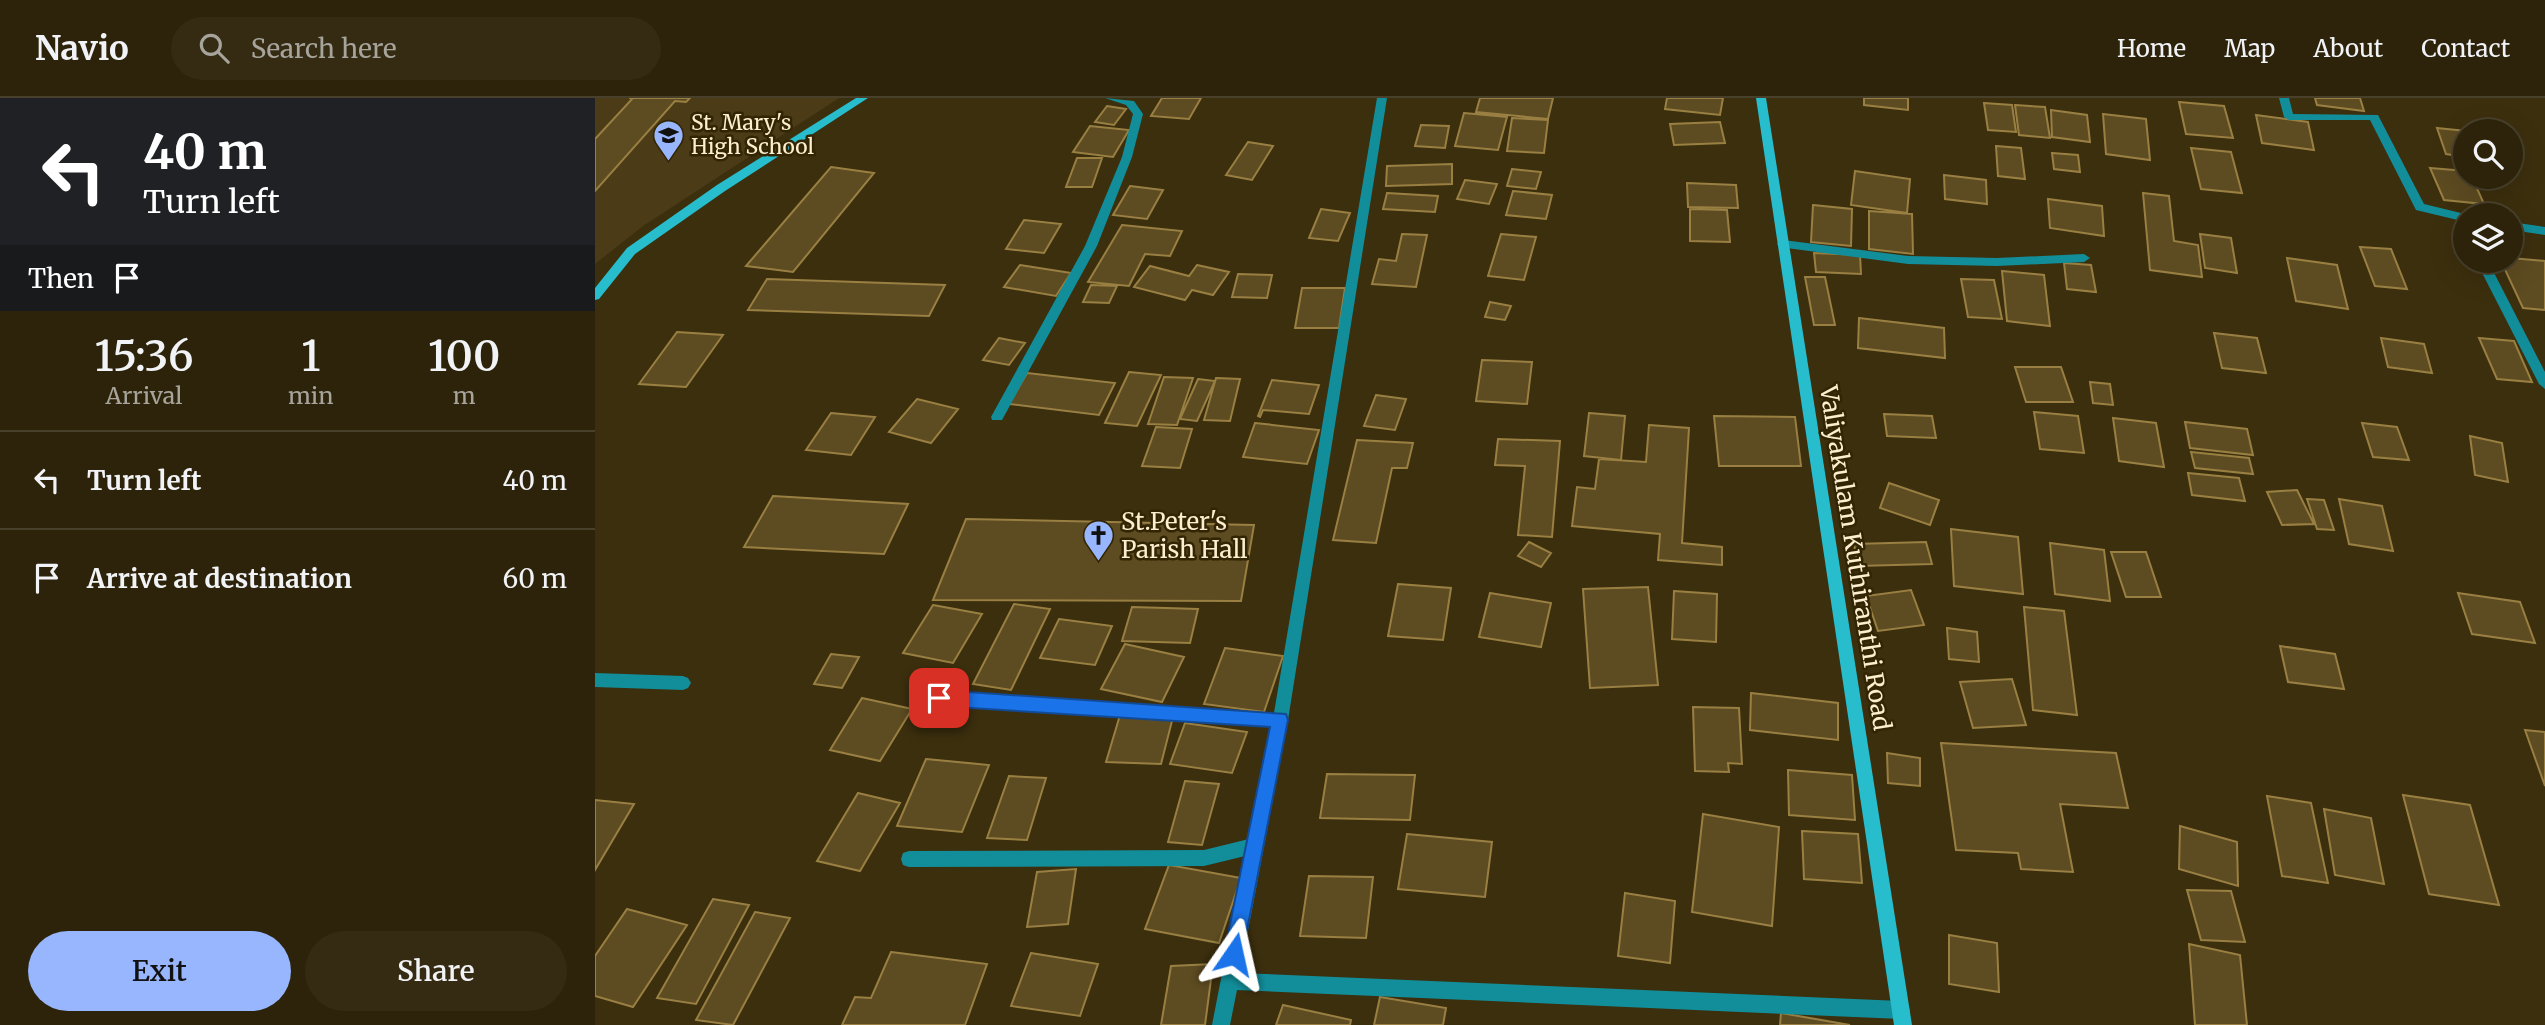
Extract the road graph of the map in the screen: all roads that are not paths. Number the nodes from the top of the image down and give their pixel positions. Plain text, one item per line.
1 (863, 98) edge
2 (1110, 98) edge
3 (1143, 98) edge
4 (1382, 98) edge
5 (1761, 98) edge
6 (2284, 98) edge
7 (1135, 108) junction
8 (2453, 215) edge
9 (2523, 228) edge
10 (2545, 231) edge
11 (1783, 244) junction
12 (2084, 258) dead end
13 (2488, 273) edge
14 (595, 296) edge
15 (2545, 384) edge
16 (997, 417) dead end
17 (595, 680) edge
18 (683, 683) dead end
19 (939, 698) dead end
20 (1280, 720) junction
21 (1255, 845) junction
22 (909, 859) dead end
23 (1229, 981) junction
24 (1902, 1017) edge
25 (1221, 1025) edge

1 - 14 street
2 - 7 street
3 - 7 street
4 - 20 street
5 - 11 street, Valiyakulam Kuthiranthi Road
6 - 8 street
7 - 16 street
9 - 10 street
11 - 12 street
11 - 24 street, Valiyakulam Kuthiranthi Road
13 - 15 street
17 - 18 street
19 - 20 street
20 - 21 street
21 - 22 street
21 - 23 street
23 - 24 street
23 - 25 street

